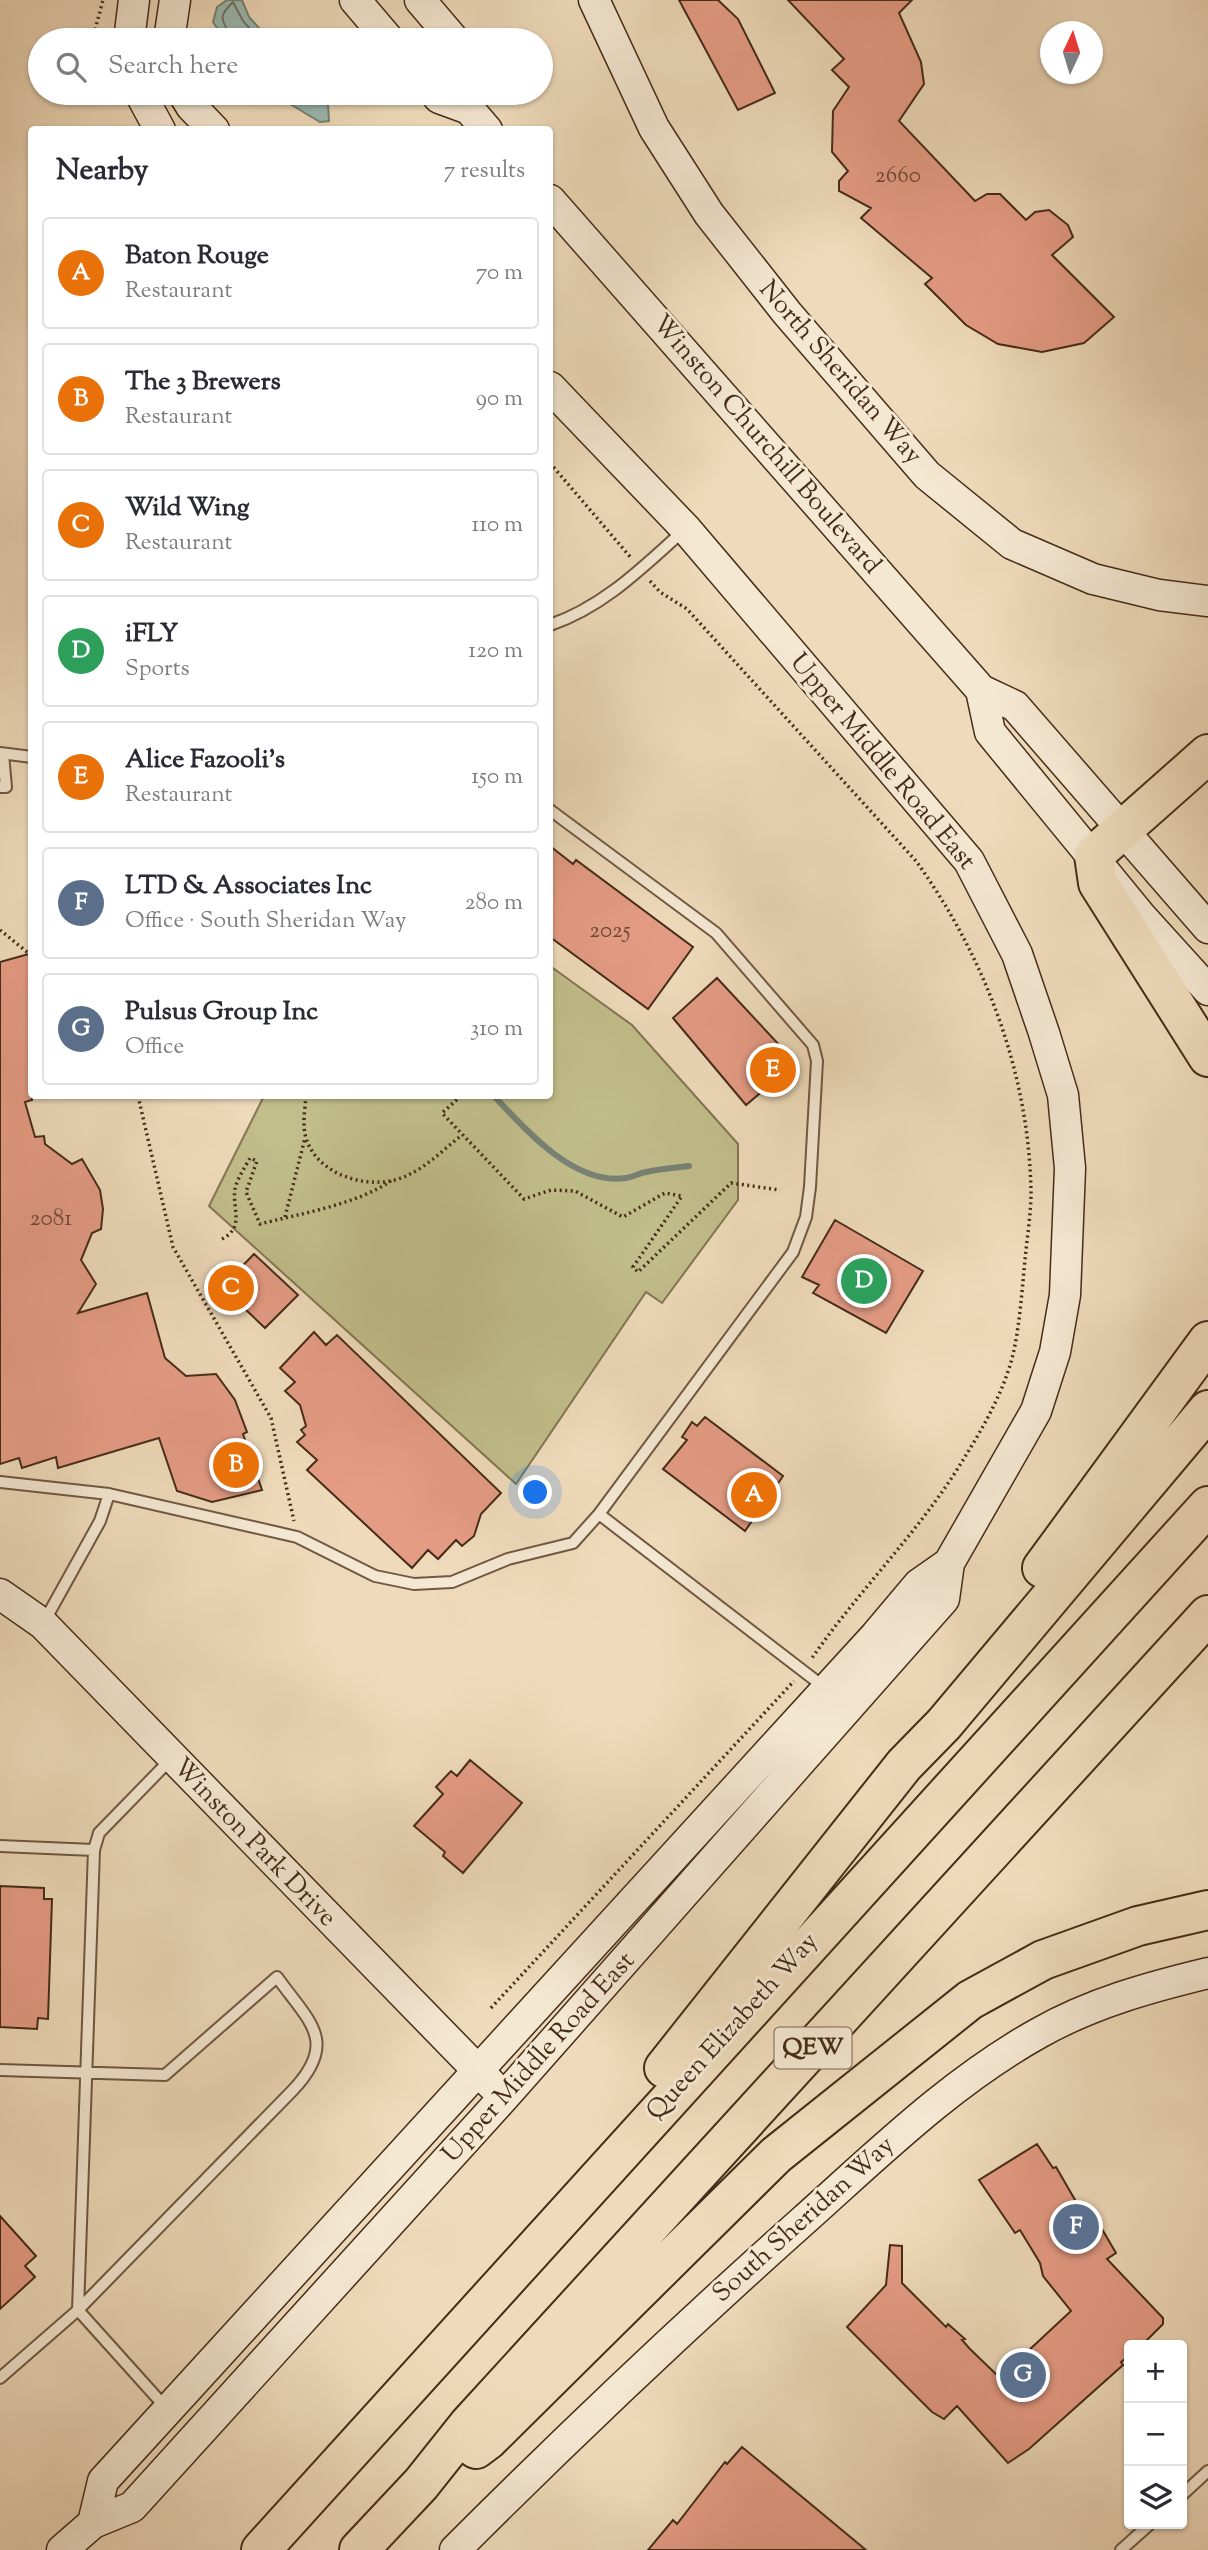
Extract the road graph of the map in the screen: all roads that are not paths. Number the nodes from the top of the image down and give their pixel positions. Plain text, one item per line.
1 (134, 0) edge
2 (175, 0) edge
3 (355, 0) edge
4 (420, 0) edge
5 (594, 0) edge
6 (130, 28) edge
7 (171, 28) edge
8 (379, 28) edge
9 (444, 28) edge
10 (146, 105) edge
11 (190, 105) edge
12 (158, 126) edge
13 (210, 126) edge
14 (553, 203) edge
15 (553, 390) edge
16 (686, 529) junction
17 (1208, 601) edge
18 (553, 624) edge
19 (981, 690) junction
20 (2, 754) edge
21 (1208, 754) edge
22 (28, 757) edge
23 (0, 787) edge
24 (553, 812) edge
25 (1123, 830) junction
26 (1094, 855) junction
27 (1208, 928) edge
28 (1208, 990) edge
29 (1208, 1057) edge
30 (1208, 1341) edge
31 (1208, 1410) edge
32 (0, 1482) edge
33 (109, 1494) junction
34 (1208, 1506) edge
35 (599, 1514) junction
36 (949, 1563) junction
37 (0, 1594) edge
38 (1208, 1615) edge
39 (43, 1625) junction
40 (814, 1679) junction
41 (172, 1758) junction
42 (904, 1765) junction
43 (0, 1846) edge
44 (94, 1850) junction
45 (1208, 1910) edge
46 (1208, 1973) edge
47 (0, 2070) edge
48 (477, 2072) junction
49 (85, 2073) junction
50 (505, 2096) junction
51 (549, 2229) junction
52 (78, 2310) junction
53 (0, 2378) edge
54 (167, 2409) junction
55 (1208, 2471) edge
56 (421, 2484) junction
57 (1187, 2490) edge
58 (93, 2523) junction
59 (1144, 2529) edge
60 (62, 2550) edge
61 (261, 2550) edge
62 (359, 2550) edge
63 (454, 2550) edge
64 (1121, 2550) edge

1 - 6 street
2 - 7 street
3 - 8 street
4 - 9 street
5 - 17 street, North Sheridan Way
10 - 12 street
11 - 13 street
14 - 19 street, Winston Churchill Boulevard
15 - 16 street, Upper Middle Road East
16 - 18 lane
16 - 36 street, Upper Middle Road East
19 - 25 street, Winston Churchill Boulevard
19 - 26 street, Winston Churchill Boulevard
20 - 22 lane
20 - 23 lane
21 - 25 highway
24 - 35 lane
25 - 26 highway
25 - 27 street, Winston Churchill Boulevard
26 - 28 street, Winston Churchill Boulevard
26 - 29 highway
30 - 42 highway
31 - 42 highway
32 - 33 lane
33 - 35 lane
33 - 39 lane
34 - 51 highway, Queen Elizabeth Way / QEW
35 - 40 lane
36 - 40 street, Upper Middle Road East
36 - 50 street, Upper Middle Road East
37 - 39 street, Winston Park Drive
38 - 56 highway, QEW
39 - 41 street, Winston Park Drive
40 - 48 street, Upper Middle Road East
41 - 44 lane
41 - 48 street, Winston Park Drive
42 - 51 highway
43 - 44 lane
44 - 49 lane
45 - 56 highway
46 - 63 street, South Sheridan Way
47 - 49 lane
48 - 50 street, Winston Park Drive
48 - 54 street, Upper Middle Road East
49 - 52 lane
49 - 52 lane
50 - 58 street, Upper Middle Road East
51 - 61 highway, Queen Elizabeth Way / QEW
52 - 53 lane
52 - 54 lane
54 - 58 street, Upper Middle Road East
55 - 57 lane
56 - 62 highway, QEW
58 - 60 street, Upper Middle Road East
59 - 64 lane

